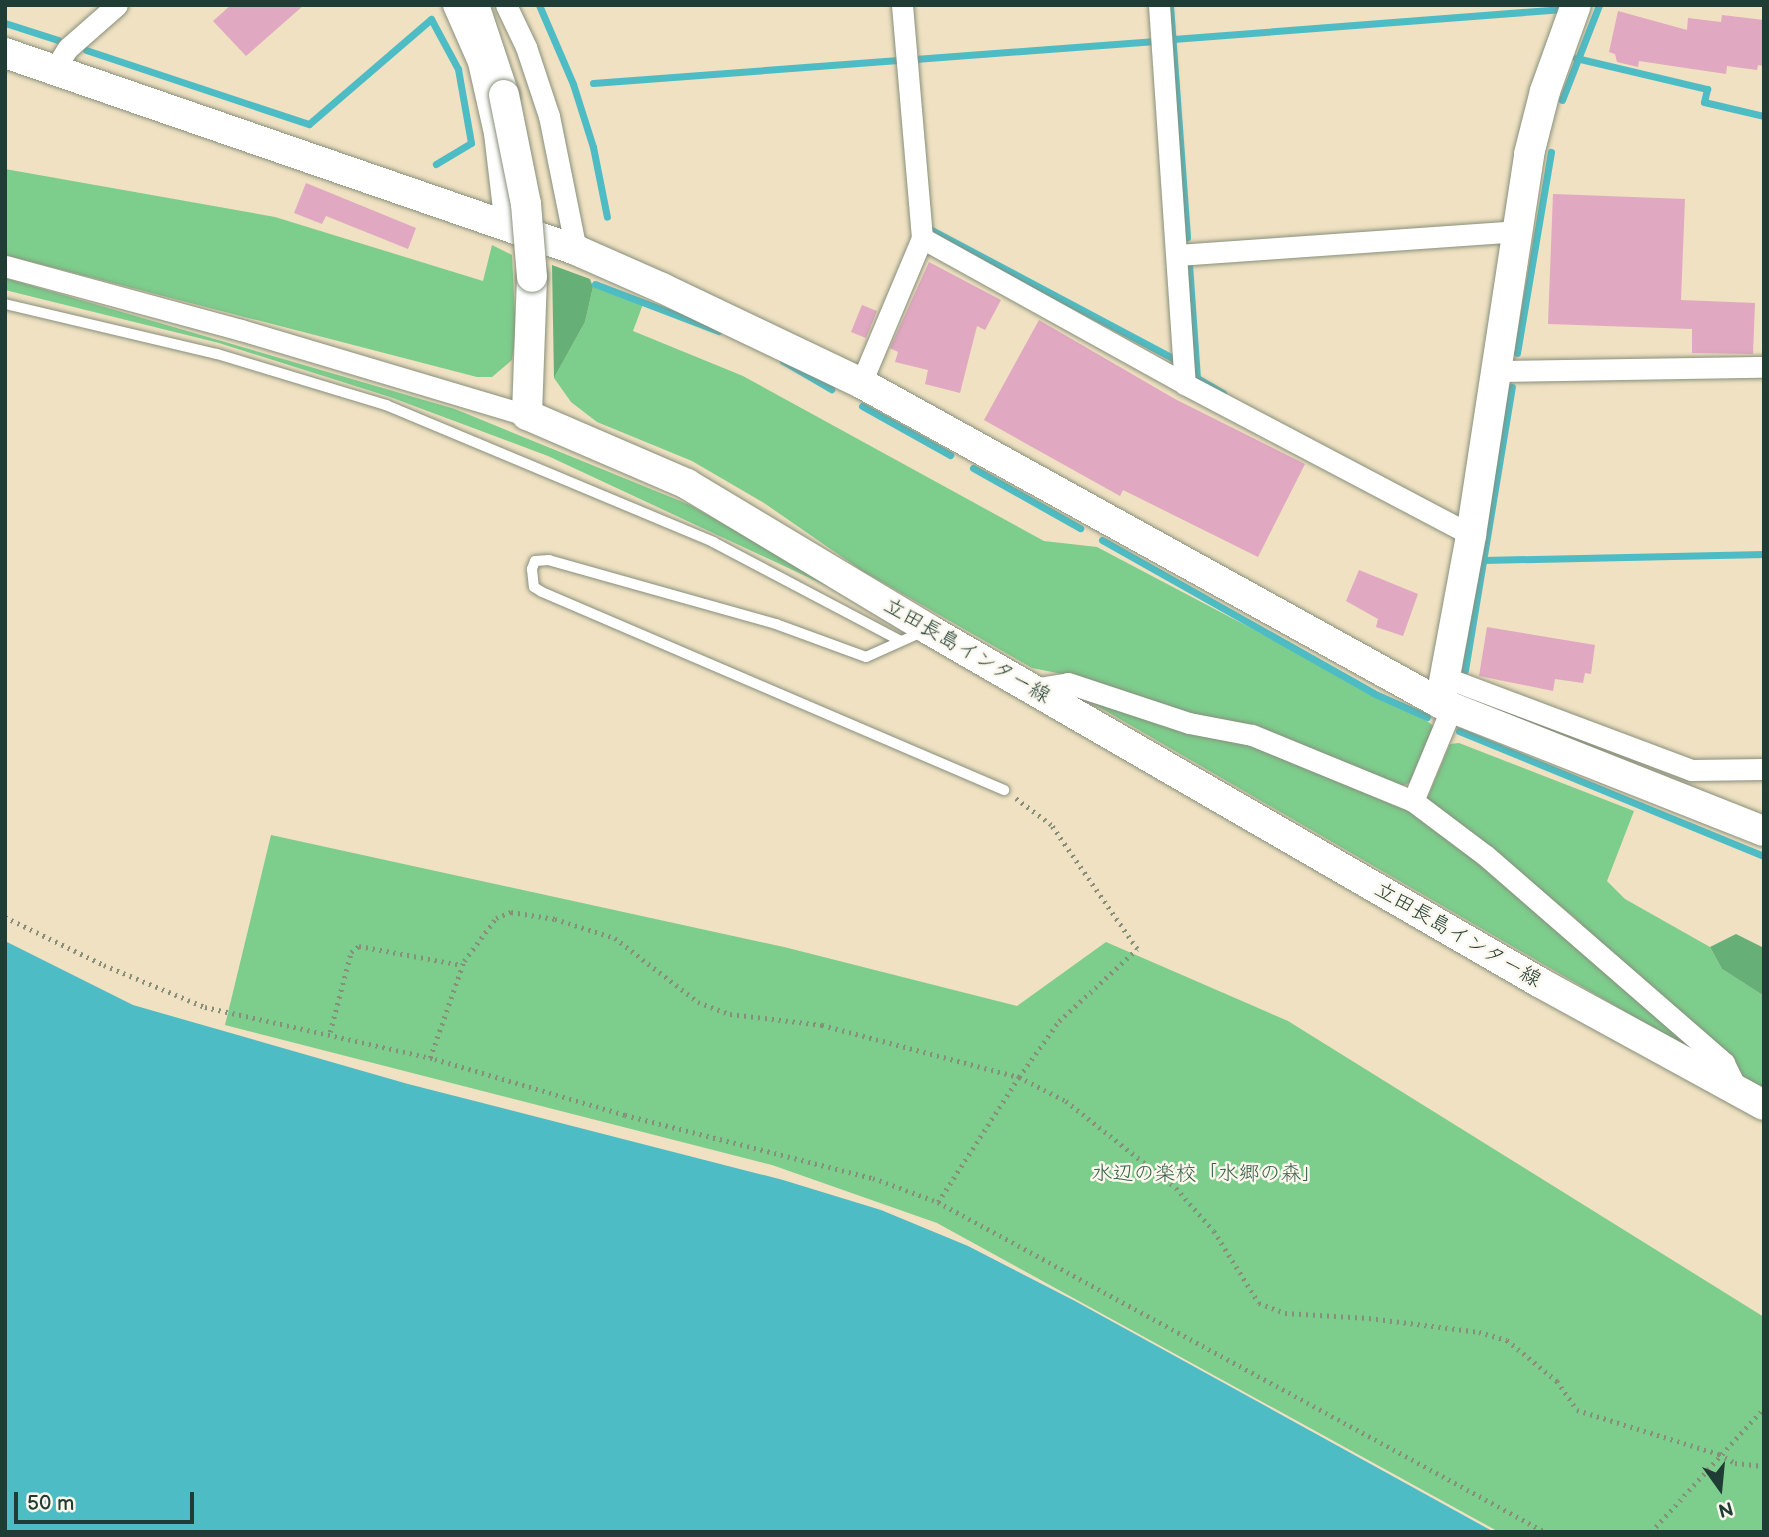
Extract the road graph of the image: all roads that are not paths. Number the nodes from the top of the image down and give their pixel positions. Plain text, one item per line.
1 (117, 5) edge
2 (453, 5) edge
3 (474, 5) edge
4 (506, 5) edge
5 (902, 5) edge
6 (1159, 5) edge
7 (1576, 5) edge
8 (5, 54) edge
9 (54, 70) junction
10 (505, 225) junction
11 (1516, 231) junction
12 (922, 238) junction
13 (576, 250) junction
14 (1177, 255) junction
15 (5, 266) edge
16 (5, 304) edge
17 (1764, 367) edge
18 (1496, 371) junction
19 (861, 383) junction
20 (1185, 384) junction
21 (527, 415) junction
22 (1471, 535) junction
23 (915, 635) junction
24 (1032, 689) junction
25 (1446, 696) junction
26 (1764, 769) edge
27 (1004, 790) road end
28 (1413, 801) junction
29 (1764, 831) edge
30 (1737, 1090) junction
31 (1764, 1105) edge

1 - 9 street
2 - 10 street
3 - 21 street, bridge
4 - 13 street
5 - 12 street
6 - 14 street
7 - 11 street
8 - 9 street
9 - 10 street
10 - 13 street
11 - 14 street
11 - 18 street
12 - 19 street
12 - 20 street
13 - 19 street
14 - 20 street
15 - 21 street
16 - 23 lane
17 - 18 street
18 - 22 street
19 - 25 street
20 - 22 street
21 - 23 street, 立田長島インター線
22 - 25 street
23 - 24 street, 立田長島インター線
23 - 27 lane
24 - 28 street
24 - 30 street, 立田長島インター線
25 - 26 street
25 - 28 street
25 - 29 street
28 - 30 street
30 - 31 street, 立田長島インター線

